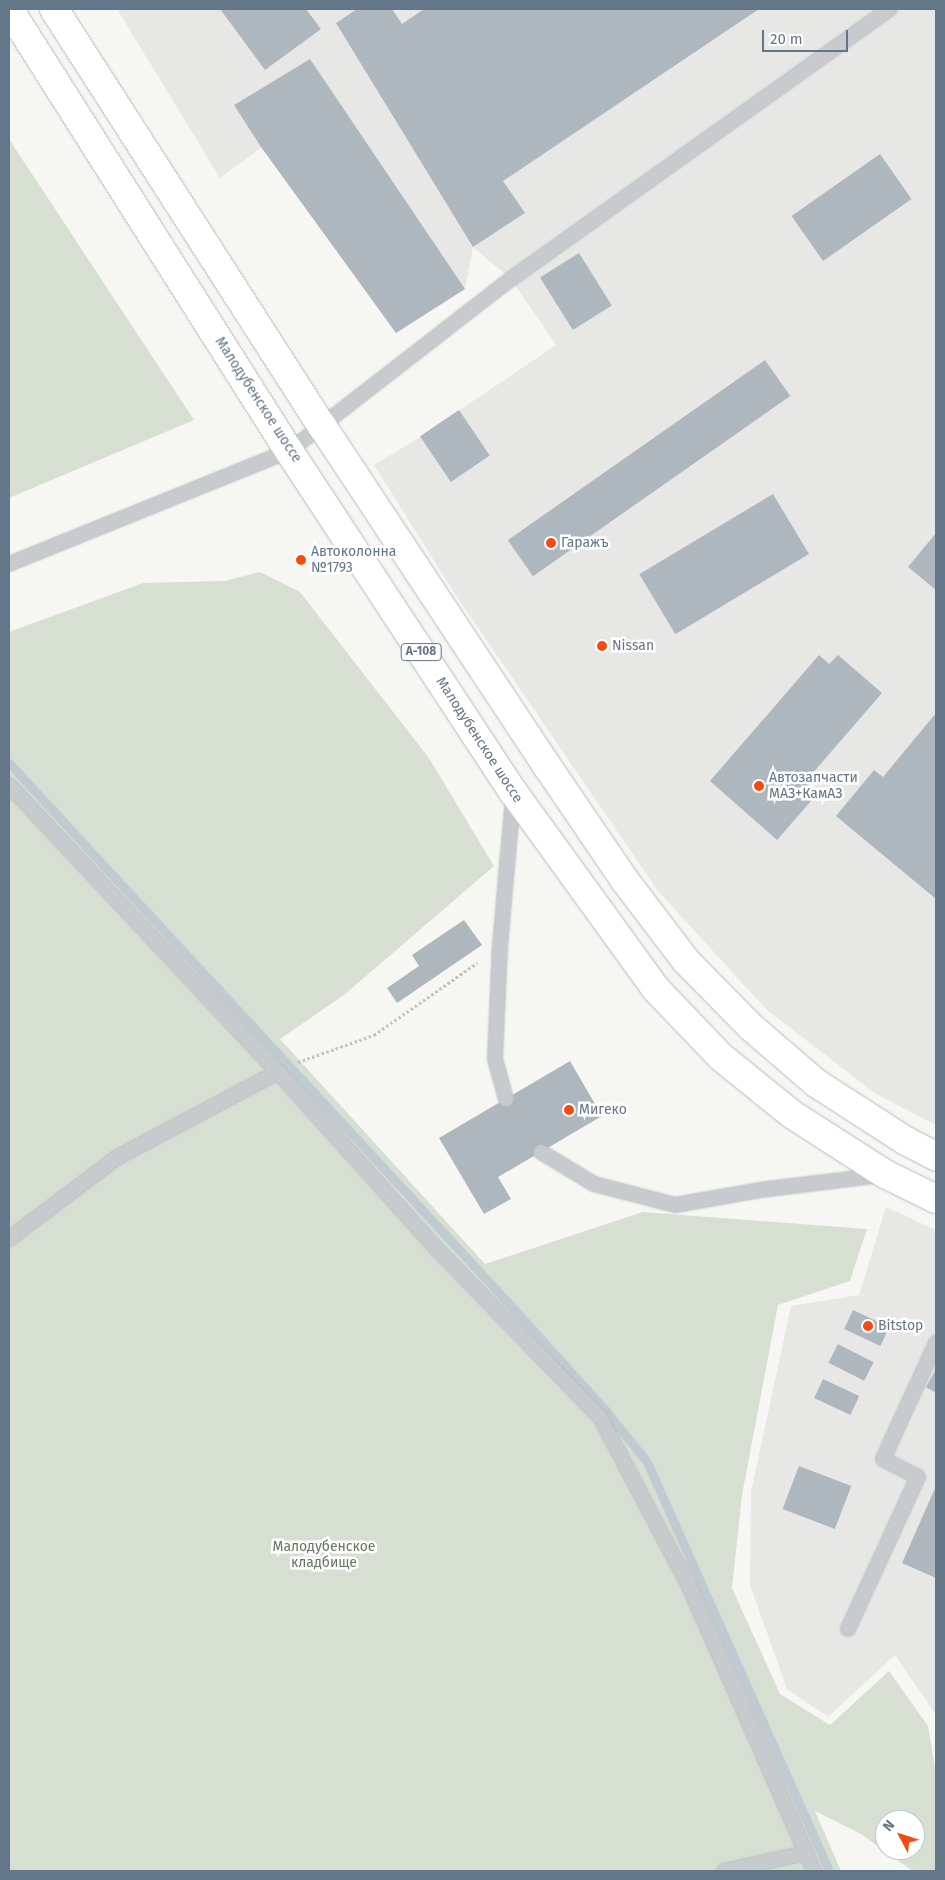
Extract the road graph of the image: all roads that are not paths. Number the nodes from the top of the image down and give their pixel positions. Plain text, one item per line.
1 (9, 9) edge
2 (54, 9) edge
3 (890, 9) edge
4 (322, 426) junction
5 (289, 451) junction
6 (9, 564) edge
7 (9, 785) edge
8 (514, 793) junction
9 (278, 1072) junction
10 (506, 1098) dead end
11 (541, 1152) dead end
12 (936, 1156) edge
13 (885, 1174) junction
14 (936, 1199) edge
15 (9, 1239) edge
16 (936, 1343) edge
17 (848, 1629) dead end
18 (806, 1853) junction
19 (724, 1871) edge
20 (814, 1871) edge

1 - 5 highway, Малодубенское шоссе / А-108
2 - 4 highway, А-108
3 - 4 lane
4 - 5 lane
4 - 12 highway, А-108
5 - 6 lane
5 - 8 highway, Малодубенское шоссе / А-108
7 - 9 lane
8 - 10 lane
8 - 13 highway, Малодубенское шоссе / А-108
9 - 15 lane
9 - 18 lane
11 - 13 lane
13 - 14 highway, Малодубенское шоссе / А-108
16 - 17 lane
18 - 19 lane
18 - 20 lane

